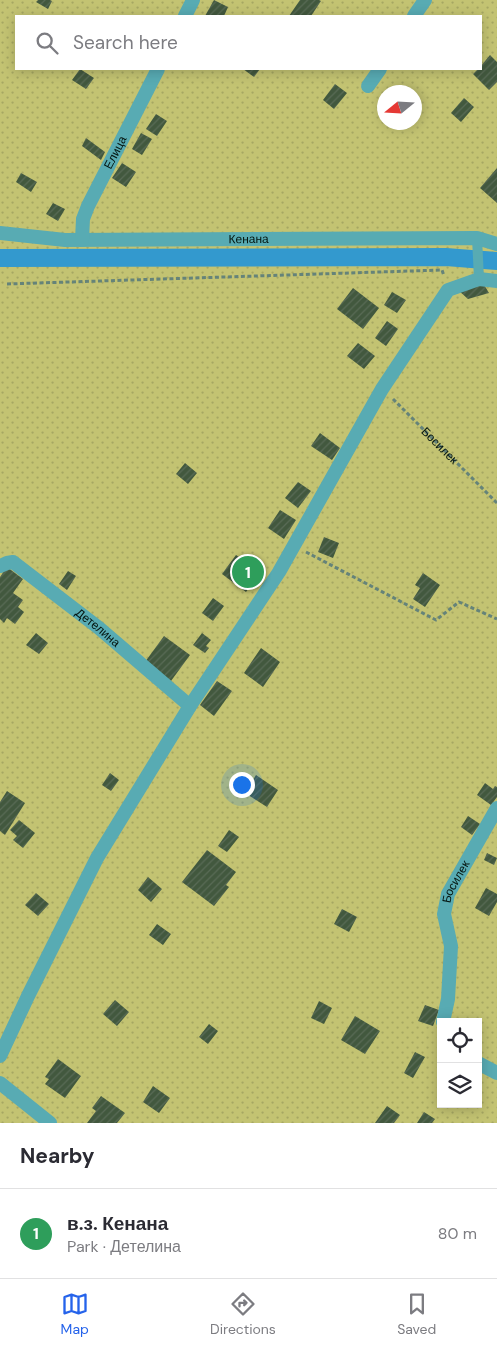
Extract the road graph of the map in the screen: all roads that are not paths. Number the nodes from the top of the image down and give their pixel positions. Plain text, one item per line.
1 (193, 0) edge
2 (425, 0) edge
3 (186, 15) edge
4 (415, 15) edge
5 (157, 70) edge
6 (379, 70) edge
7 (368, 86) dead end
8 (0, 233) edge
9 (477, 238) junction
10 (82, 240) junction
11 (497, 244) edge
12 (479, 279) junction
13 (497, 281) edge
14 (0, 566) edge
15 (190, 706) junction
16 (497, 808) edge
17 (444, 1018) edge
18 (0, 1056) edge
19 (482, 1065) edge
20 (497, 1073) edge
21 (0, 1083) edge
22 (50, 1123) edge

1 - 3 street
2 - 4 street
5 - 10 street, Елица
6 - 7 street
8 - 10 street, Кенана
9 - 10 street, Кенана
9 - 11 street, Кенана
9 - 12 street
12 - 13 street
12 - 15 street
14 - 15 street, Детелина
15 - 18 street
16 - 17 street, Босилек
19 - 20 street
21 - 22 street

